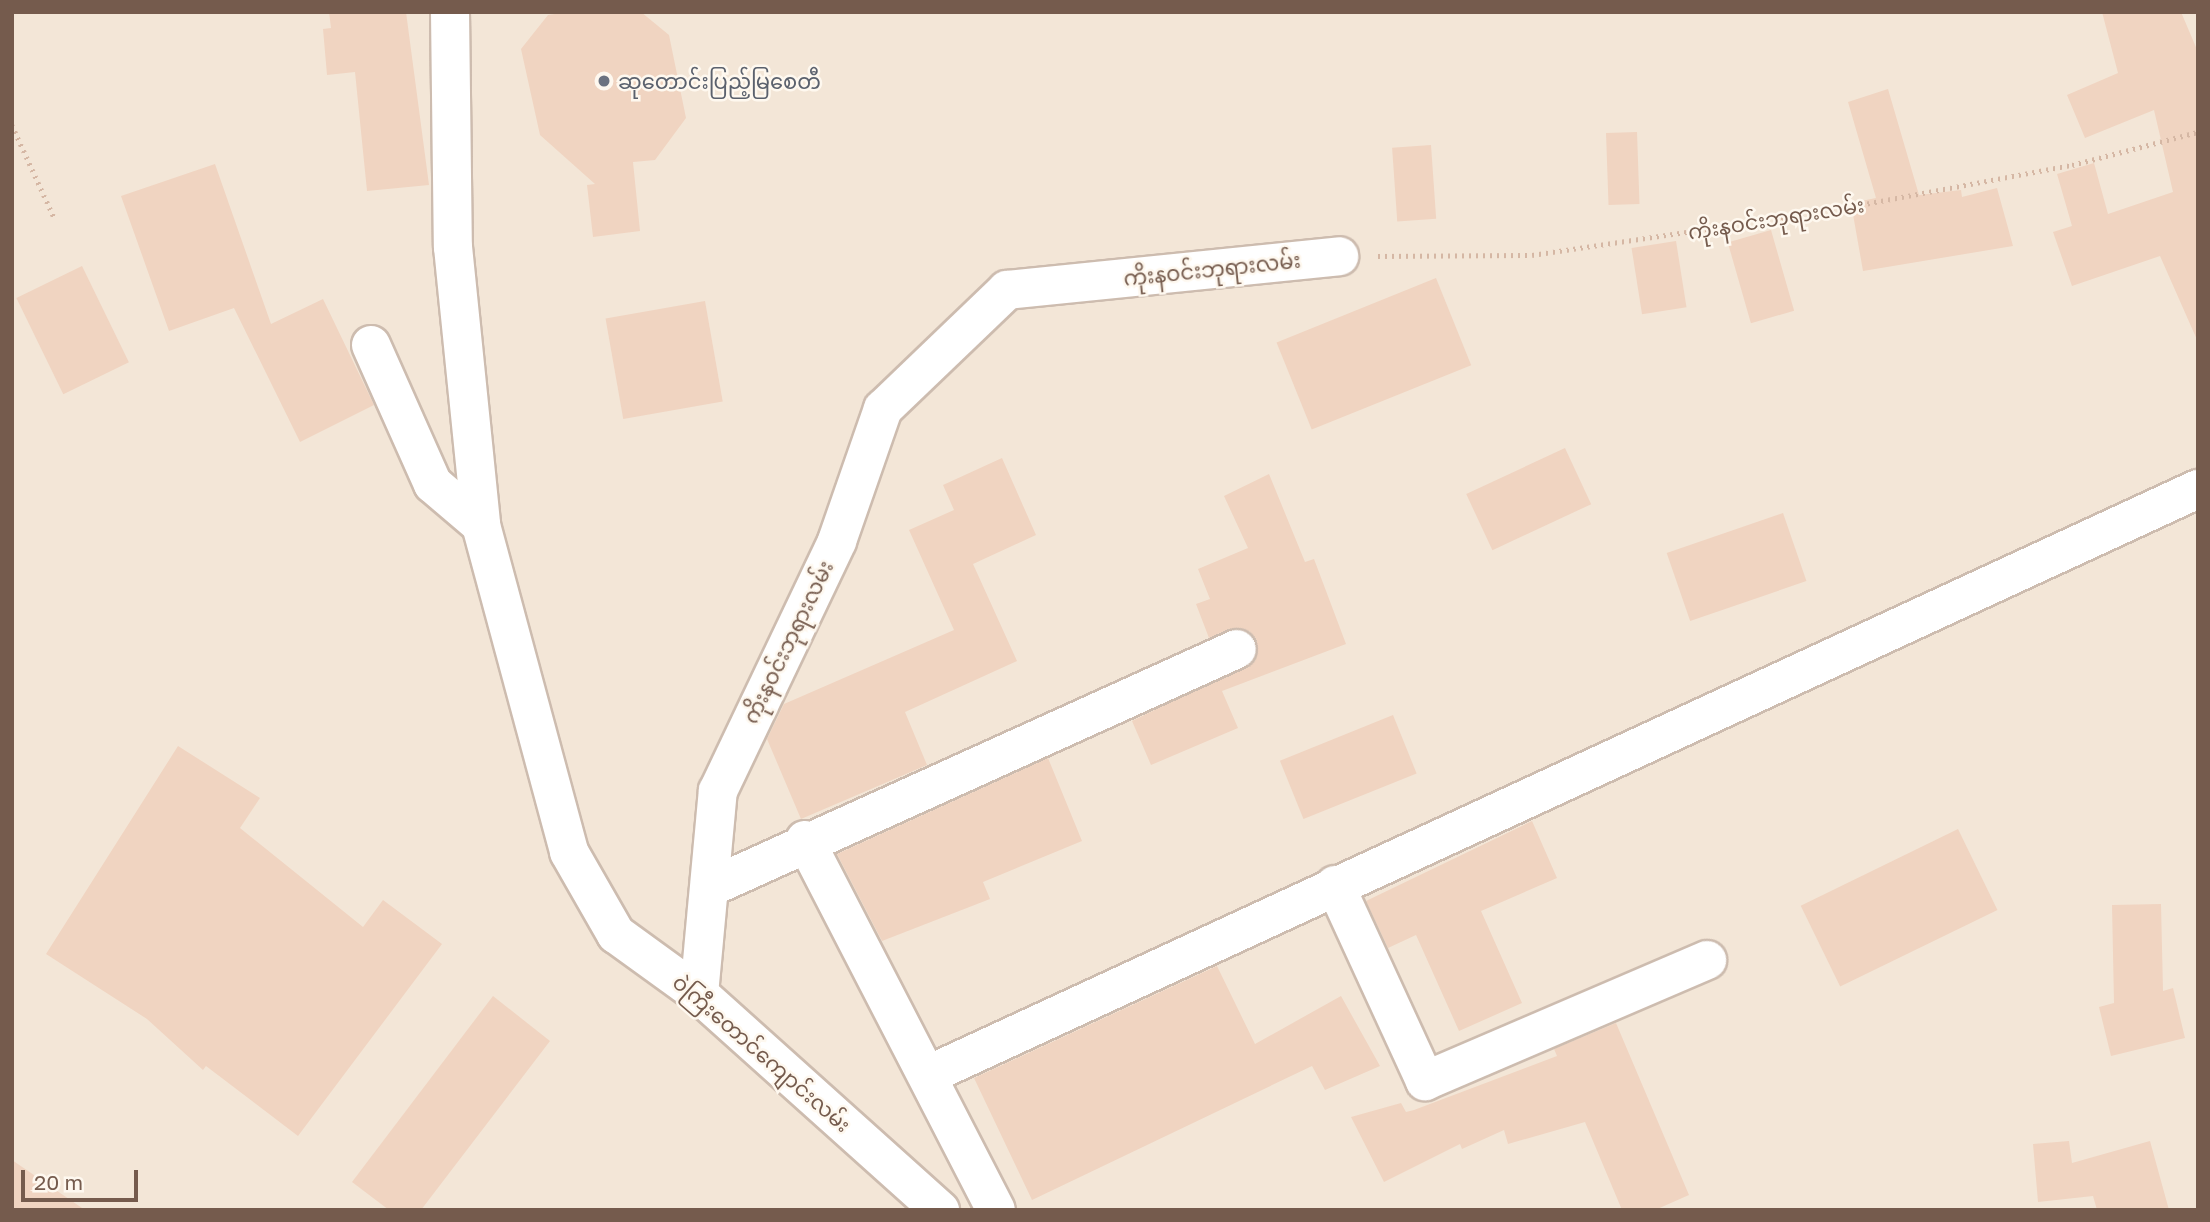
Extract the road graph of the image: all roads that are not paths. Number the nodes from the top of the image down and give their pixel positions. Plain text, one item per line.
1 (450, 12) edge
2 (1339, 256) road end
3 (371, 345) dead end
4 (2198, 489) edge
5 (481, 525) junction
6 (1237, 649) dead end
7 (806, 840) junction
8 (1335, 885) junction
9 (711, 887) junction
10 (1707, 960) dead end
11 (699, 994) junction
12 (928, 1075) junction
13 (940, 1210) edge
14 (996, 1210) edge

1 - 5 street, ဝဲကြီးတောင်ကျောင်းလမ်း
2 - 9 street, ကိုးနဝင်းဘုရားလမ်း
3 - 5 street
4 - 8 street
5 - 11 street, ဝဲကြီးတောင်ကျောင်းလမ်း
6 - 7 street
7 - 9 street
7 - 12 street
8 - 10 street
8 - 12 street
9 - 11 street, ကိုးနဝင်းဘုရားလမ်း
11 - 13 street, ဝဲကြီးတောင်ကျောင်းလမ်း
12 - 14 street

